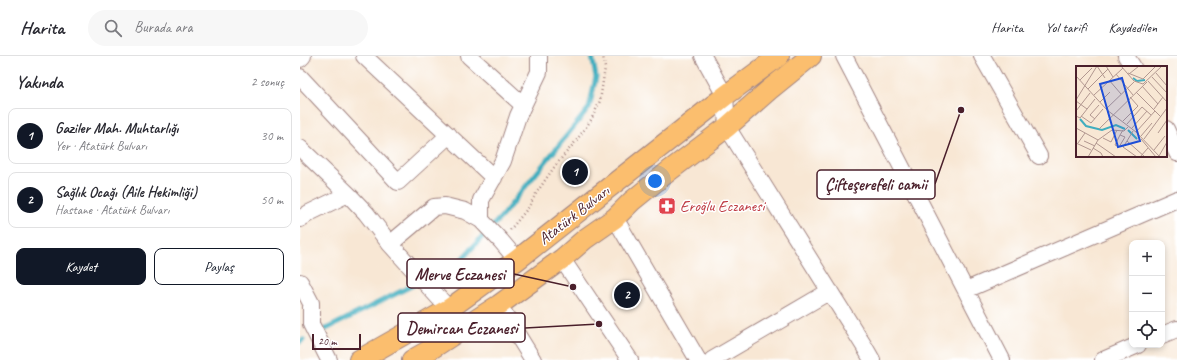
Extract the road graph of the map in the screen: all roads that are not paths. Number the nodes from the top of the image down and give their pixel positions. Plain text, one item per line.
1 (303, 56) edge
2 (364, 56) edge
3 (469, 56) edge
4 (539, 56) edge
5 (702, 56) edge
6 (779, 56) edge
7 (811, 56) edge
8 (844, 56) edge
9 (982, 56) edge
10 (1126, 56) edge
11 (300, 59) edge
12 (1131, 66) edge
13 (300, 77) edge
14 (725, 96) junction
15 (523, 105) junction
16 (727, 127) junction
17 (1167, 131) edge
18 (449, 135) junction
19 (300, 148) edge
20 (1177, 154) edge
21 (1039, 156) dead end
22 (494, 178) junction
23 (348, 194) junction
24 (1177, 199) edge
25 (615, 218) junction
26 (300, 219) edge
27 (491, 230) junction
28 (390, 244) junction
29 (562, 259) junction
30 (517, 260) junction
31 (300, 282) edge
32 (966, 290) junction
33 (830, 291) junction
34 (499, 305) junction
35 (449, 309) junction
36 (1177, 328) edge
37 (1165, 334) edge
38 (1131, 348) edge
39 (424, 357) edge
40 (329, 360) edge
41 (358, 360) edge
42 (533, 360) edge
43 (630, 360) edge
44 (698, 360) edge
45 (712, 360) edge
46 (872, 360) edge
47 (1002, 360) edge
48 (1103, 360) edge

1 - 11 street
2 - 18 street
3 - 15 street
4 - 15 street
5 - 14 street
6 - 14 main road, Atatürk Bulvarı
7 - 16 main road, Atatürk Bulvarı
8 - 32 street
9 - 21 street
10 - 12 street
13 - 18 street
14 - 16 street
14 - 30 main road, Atatürk Bulvarı
15 - 22 street
16 - 25 main road, Atatürk Bulvarı
16 - 33 street
17 - 20 street
18 - 22 street
19 - 23 street
22 - 27 street
23 - 26 street
23 - 28 street
24 - 32 street
25 - 29 main road, Atatürk Bulvarı
25 - 44 street
27 - 28 street
27 - 30 street
28 - 35 street
29 - 34 main road, Atatürk Bulvarı
29 - 43 street
30 - 35 main road, Atatürk Bulvarı
31 - 40 street
32 - 47 street
33 - 45 street
33 - 46 street
34 - 39 main road, Atatürk Bulvarı
34 - 42 street
35 - 41 main road, Atatürk Bulvarı
36 - 37 street
38 - 48 street

